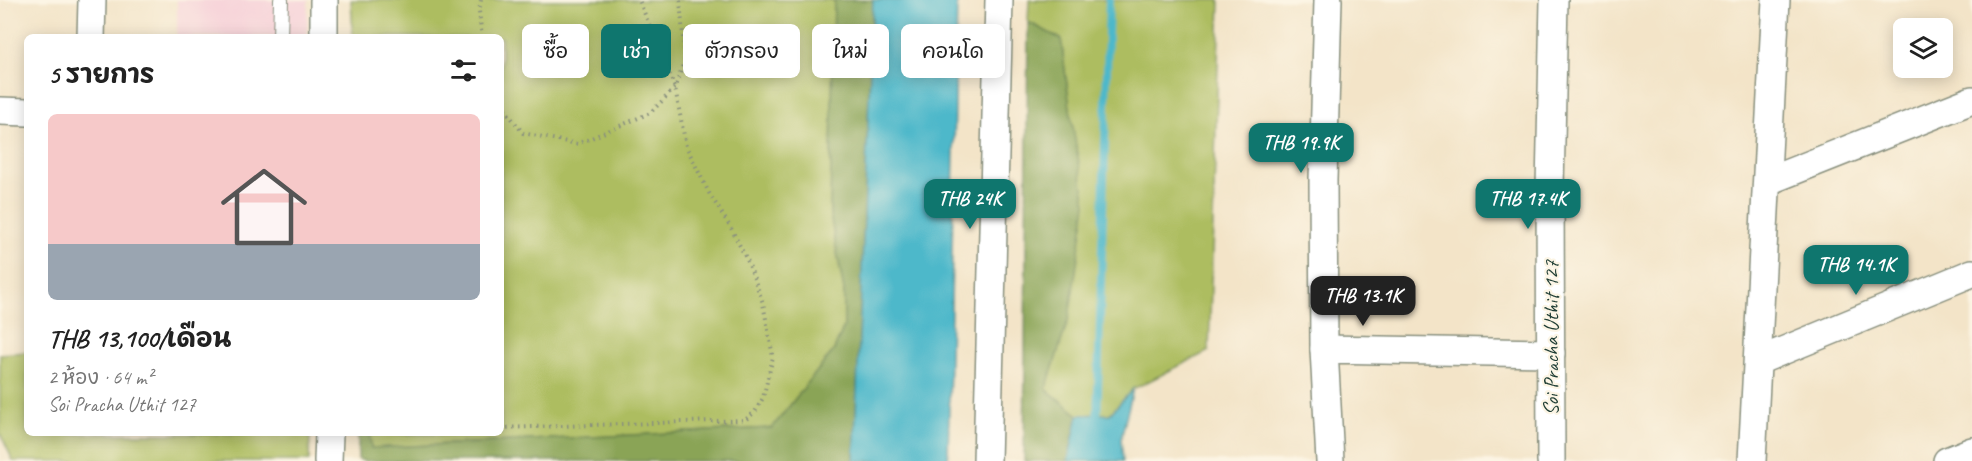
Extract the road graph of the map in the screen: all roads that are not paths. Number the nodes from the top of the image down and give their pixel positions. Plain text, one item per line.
1 (92, 0) edge
2 (281, 0) edge
3 (324, 0) edge
4 (999, 0) edge
5 (1328, 0) edge
6 (1554, 0) edge
7 (1778, 1) edge
8 (91, 34) edge
9 (280, 34) edge
10 (324, 34) edge
11 (1972, 100) edge
12 (0, 111) edge
13 (24, 111) edge
14 (1768, 181) junction
15 (1972, 273) edge
16 (1324, 349) junction
17 (1551, 353) junction
18 (1758, 361) junction
19 (328, 436) edge
20 (1972, 451) edge
21 (328, 461) edge
22 (987, 461) edge
23 (1330, 461) edge
24 (1551, 461) edge
25 (1752, 461) edge
26 (1947, 461) edge

1 - 8 street
2 - 9 lane
3 - 10 street
4 - 22 street
5 - 16 street
6 - 17 street, Soi Pracha Uthit 127
7 - 14 street
11 - 14 street
12 - 13 street
14 - 18 street
15 - 18 street
16 - 17 street
16 - 23 street
17 - 24 street, Soi Pracha Uthit 127
18 - 25 street
19 - 21 street
20 - 26 street

